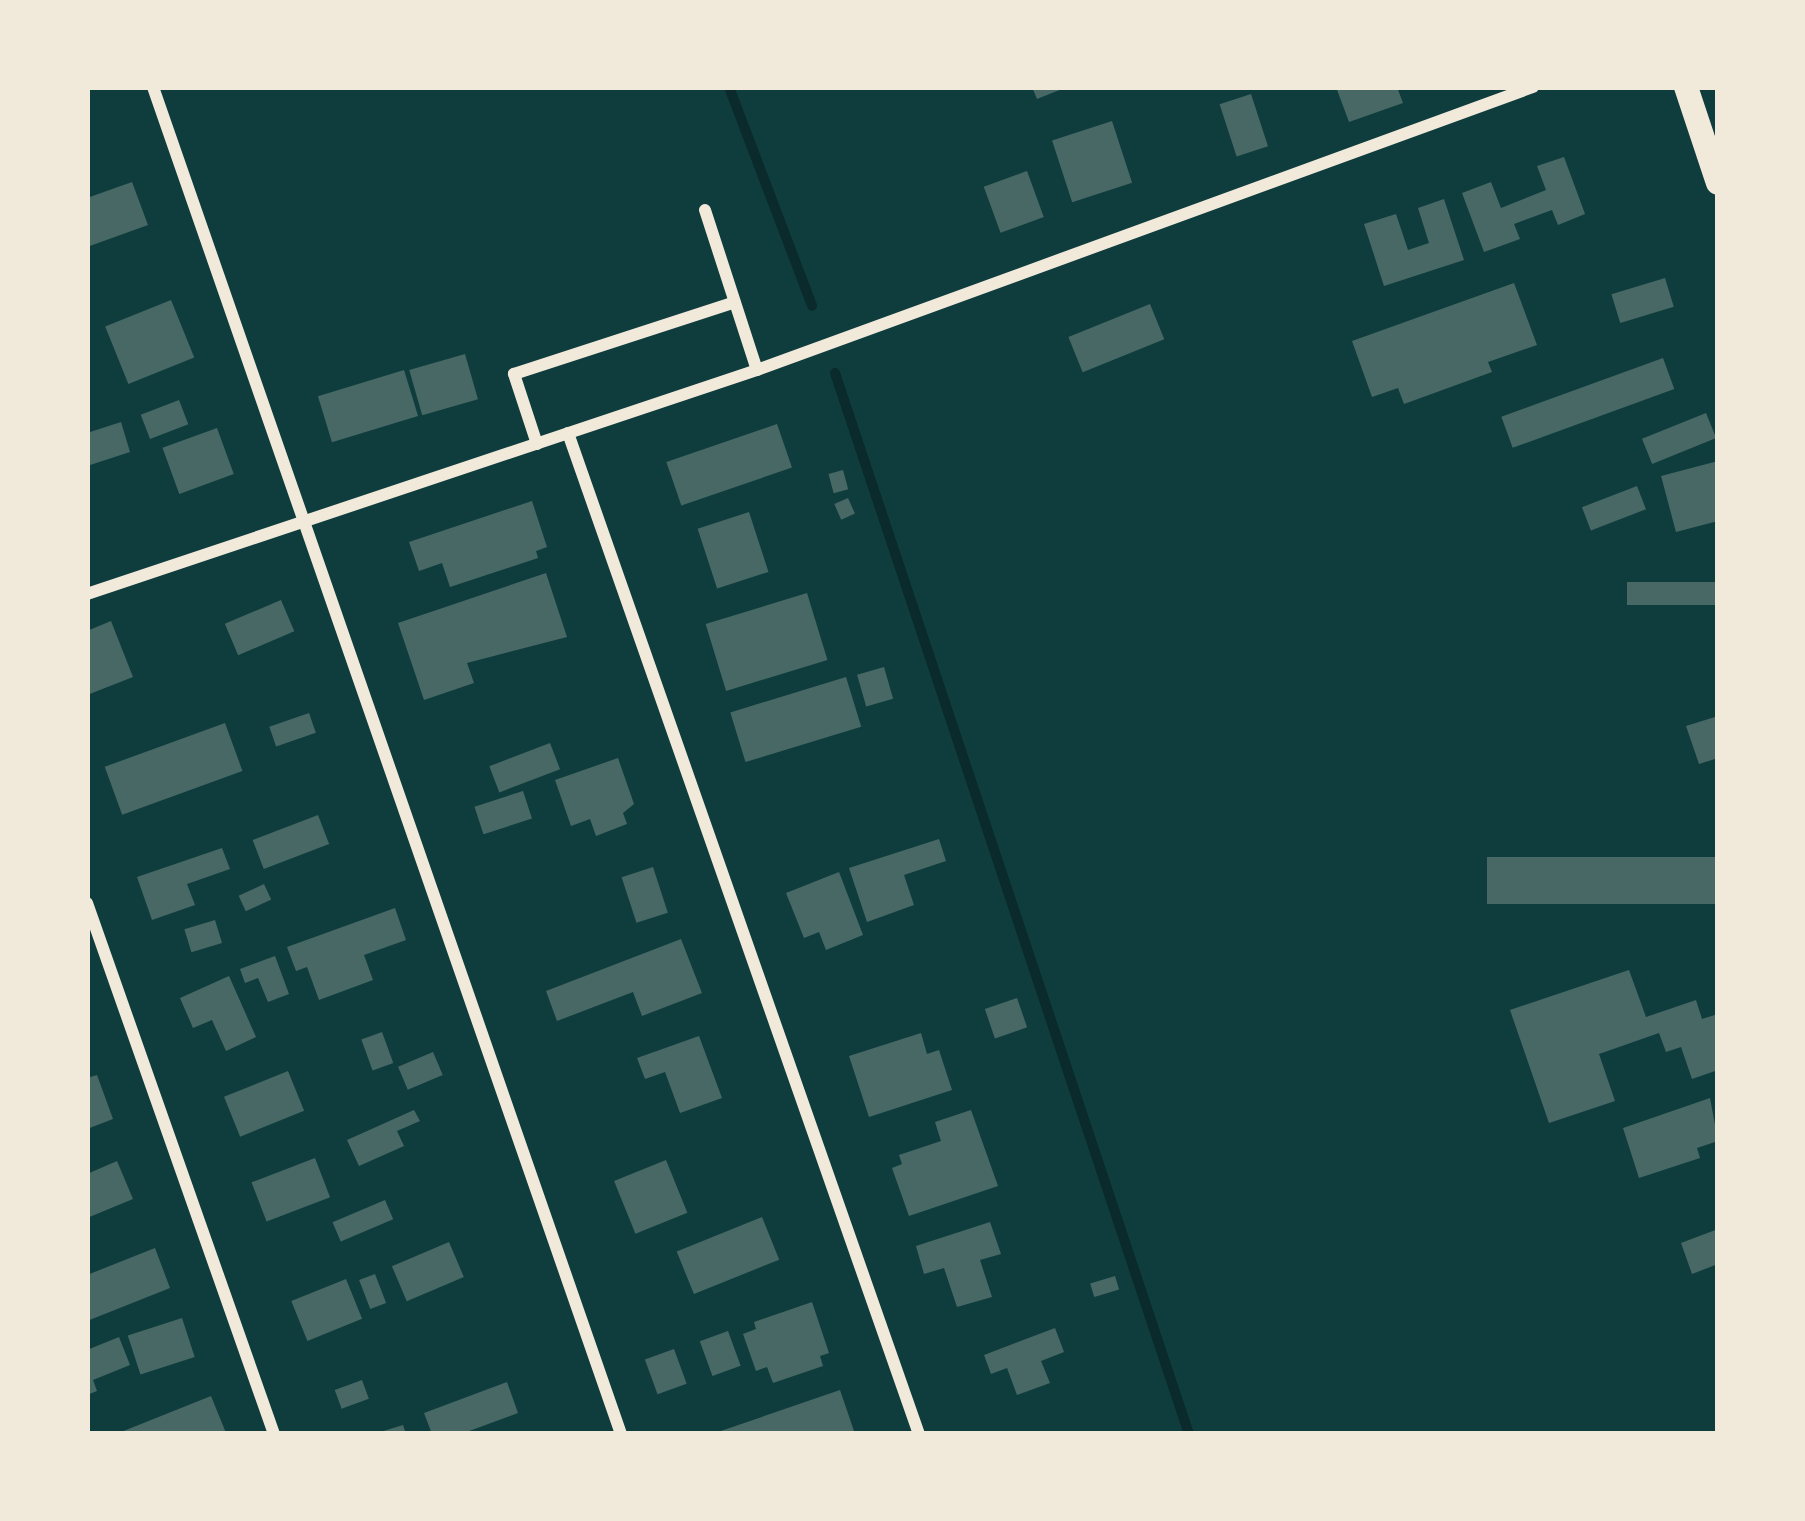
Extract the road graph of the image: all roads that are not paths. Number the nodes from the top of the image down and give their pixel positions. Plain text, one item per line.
1 (153, 87) edge
2 (1533, 87) edge
3 (1686, 87) edge
4 (1718, 183) edge
5 (705, 210) dead end
6 (735, 302) junction
7 (757, 370) junction
8 (568, 433) junction
9 (537, 444) junction
10 (300, 523) junction
11 (87, 594) edge
12 (87, 903) edge
13 (274, 1434) edge
14 (621, 1434) edge
15 (919, 1434) edge

1 - 10 street
2 - 7 street
3 - 4 main road
5 - 6 street
6 - 7 street
6 - 9 street
7 - 8 street
8 - 9 street
8 - 15 street
9 - 10 street
10 - 11 street
10 - 14 street
12 - 13 street

